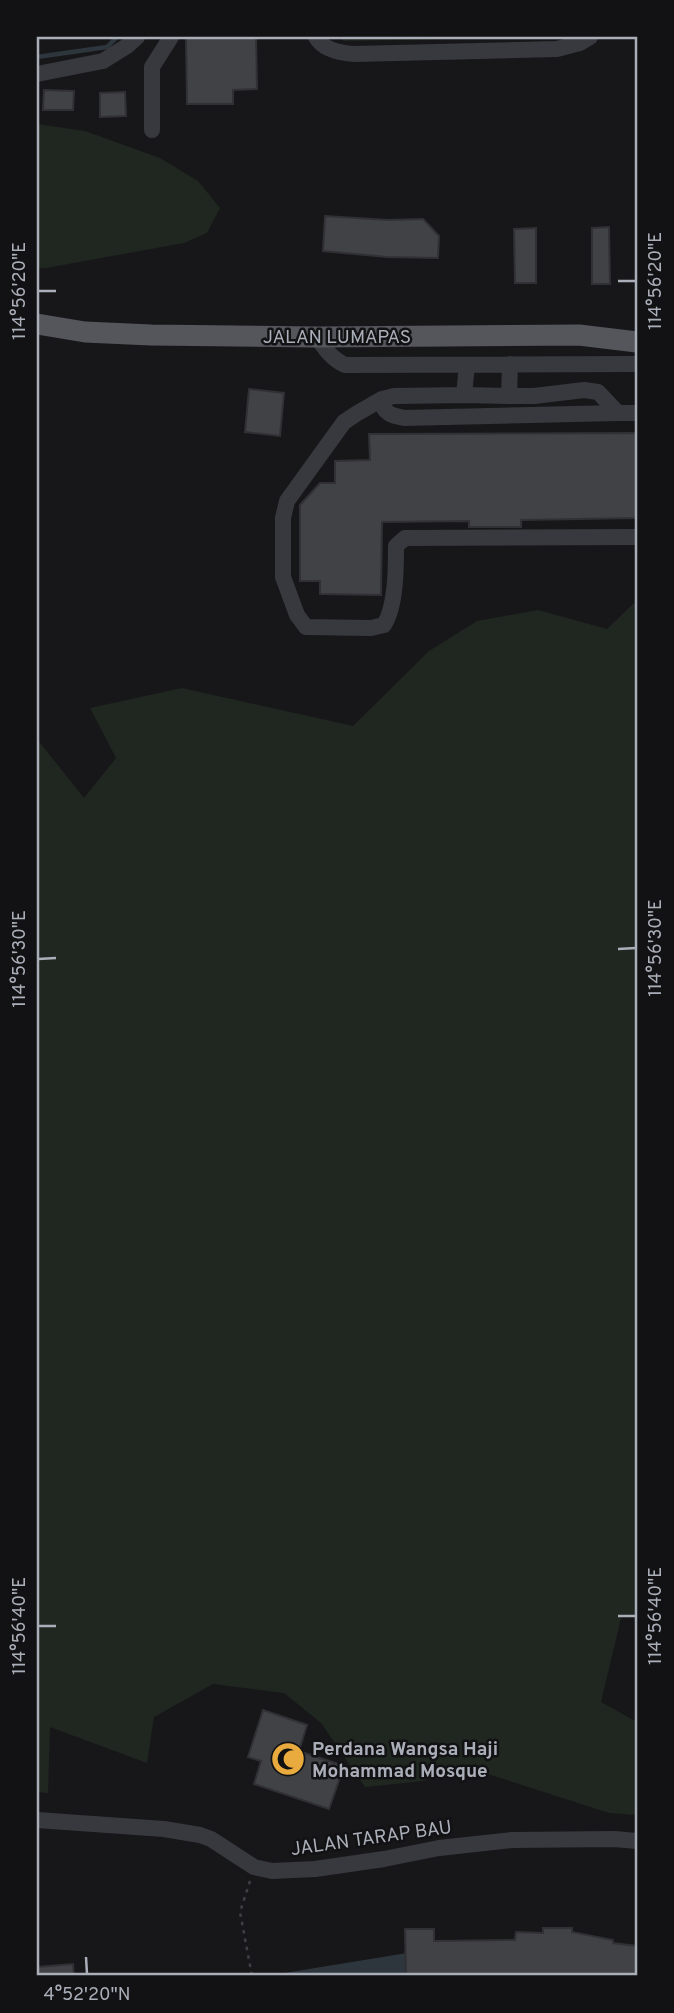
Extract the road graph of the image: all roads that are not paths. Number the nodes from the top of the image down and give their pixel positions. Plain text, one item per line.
1 (137, 37) edge
2 (171, 37) edge
3 (316, 37) edge
4 (590, 37) edge
5 (37, 74) edge
6 (152, 130) dead end
7 (37, 316) edge
8 (37, 324) edge
9 (59, 329) junction
10 (37, 334) edge
11 (317, 337) junction
12 (637, 342) edge
13 (510, 364) junction
14 (637, 364) edge
15 (467, 365) junction
16 (464, 395) junction
17 (509, 396) junction
18 (382, 399) junction
19 (618, 413) junction
20 (637, 413) edge
21 (637, 537) edge
22 (37, 1819) edge
23 (637, 1842) edge

1 - 5 street
2 - 6 street
3 - 4 street
7 - 9 main road
8 - 9 main road, JALAN LUMAPAS
9 - 10 main road
9 - 11 main road, JALAN LUMAPAS
11 - 12 main road, JALAN LUMAPAS
11 - 15 street
13 - 14 street
13 - 15 street
13 - 17 street
15 - 16 street
16 - 17 street
16 - 18 street
17 - 19 street
18 - 19 street
18 - 21 street
19 - 20 street
22 - 23 street, JALAN TARAP BAU

